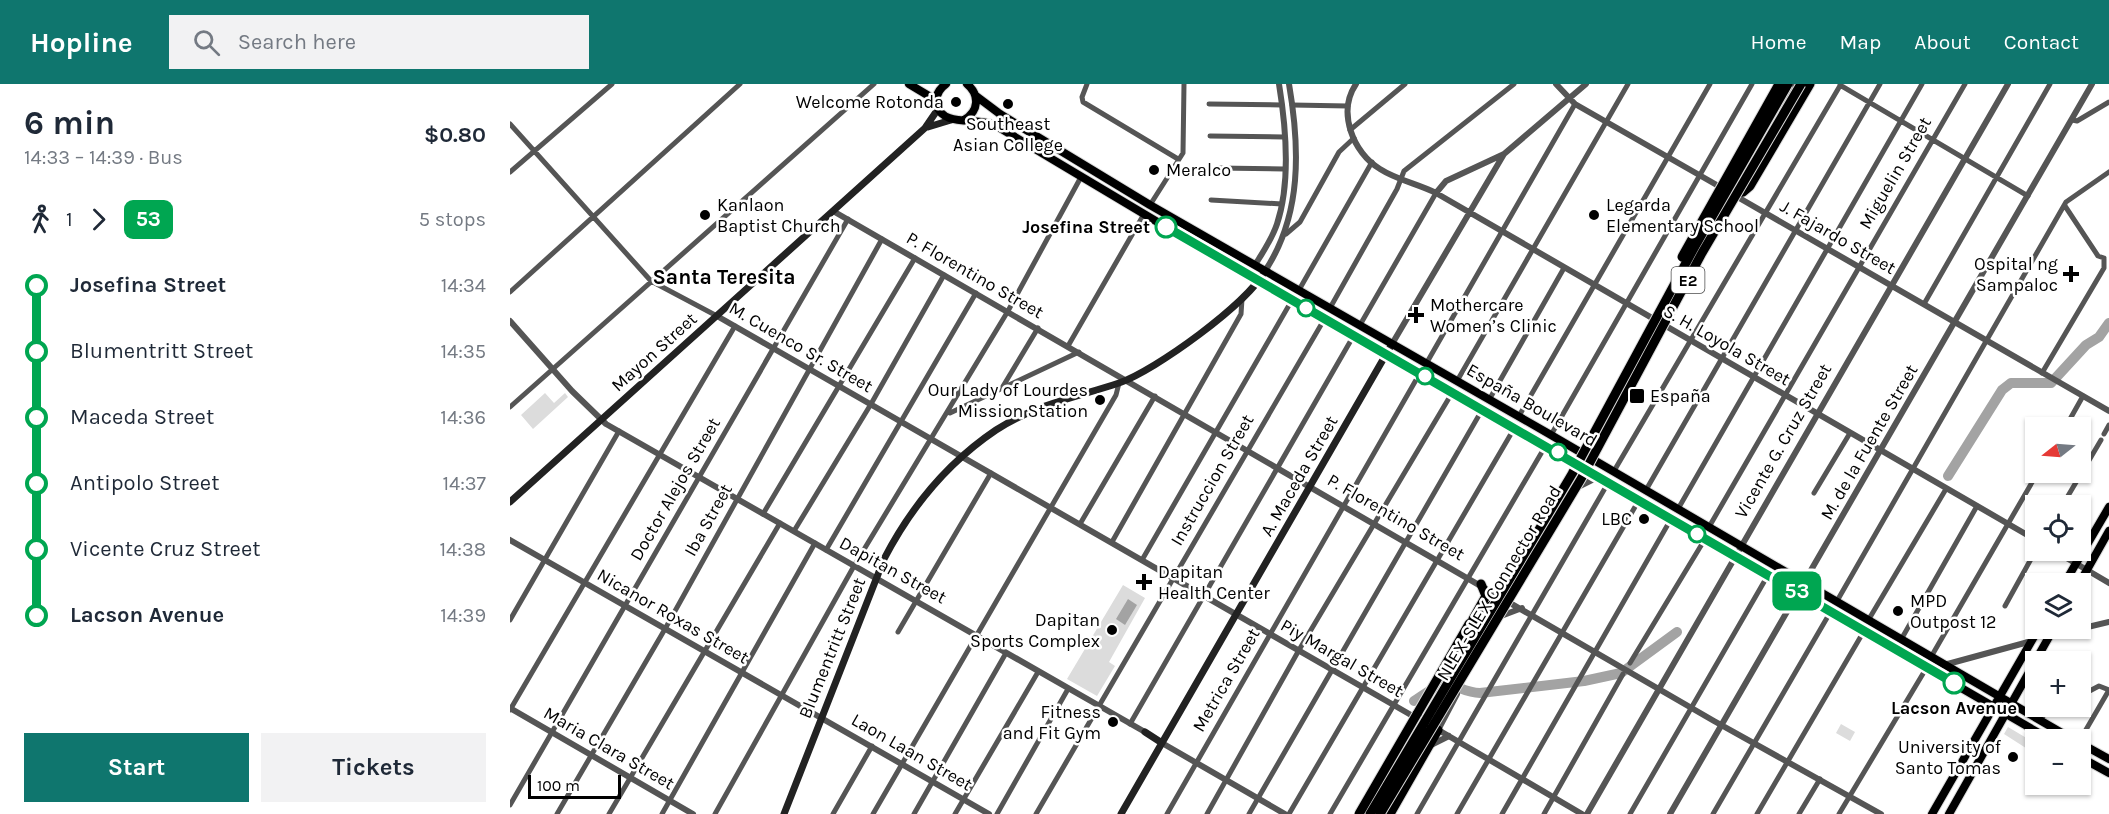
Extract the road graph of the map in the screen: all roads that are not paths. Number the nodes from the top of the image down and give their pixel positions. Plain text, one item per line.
1 (612, 84) edge
2 (740, 84) edge
3 (874, 84) edge
4 (909, 84) edge
5 (946, 84) edge
6 (968, 84) edge
7 (1087, 84) edge
8 (1184, 84) edge
9 (1279, 84) edge
10 (1289, 84) edge
11 (1356, 84) edge
12 (1405, 84) edge
13 (1514, 84) edge
14 (1556, 84) edge
15 (1586, 84) edge
16 (1628, 84) edge
17 (1710, 84) edge
18 (1752, 84) edge
19 (1779, 84) edge
20 (1788, 84) edge
21 (1794, 84) edge
22 (1801, 84) edge
23 (1810, 84) edge
24 (1880, 84) edge
25 (1922, 84) edge
26 (1965, 84) edge
27 (2008, 84) edge
28 (2050, 84) edge
29 (2092, 84) edge
30 (1841, 85) edge
31 (976, 96) junction
32 (1569, 99) junction
33 (2109, 102) edge
34 (1869, 103) junction
35 (1209, 104) dead end
36 (1575, 104) junction
37 (1282, 105) junction
38 (1293, 105) junction
39 (1348, 106) junction
40 (938, 107) junction
41 (951, 120) junction
42 (963, 120) junction
43 (2072, 120) junction
44 (1900, 121) junction
45 (1605, 122) junction
46 (510, 124) edge
47 (926, 128) junction
48 (1350, 130) junction
49 (1210, 136) dead end
50 (1284, 137) junction
51 (1354, 138) junction
52 (1932, 140) junction
53 (534, 151) junction
54 (1504, 154) junction
55 (1668, 157) junction
56 (1178, 159) junction
57 (1964, 159) junction
58 (1372, 162) junction
59 (1217, 168) dead end
60 (1284, 169) junction
61 (510, 172) edge
62 (2109, 172) edge
63 (1699, 175) junction
64 (1081, 177) junction
65 (1401, 178) junction
66 (1996, 178) junction
67 (1436, 194) junction
68 (1731, 194) junction
69 (2028, 196) junction
70 (1211, 200) dead end
71 (1282, 204) junction
72 (1150, 205) junction
73 (2065, 206) junction
74 (833, 211) junction
75 (1469, 213) junction
76 (1765, 213) junction
77 (1144, 214) junction
78 (593, 215) junction
79 (848, 219) junction
80 (1796, 231) junction
81 (1503, 232) junction
82 (1286, 234) junction
83 (882, 239) junction
84 (1827, 250) junction
85 (1534, 251) junction
86 (2107, 256) edge
87 (915, 258) junction
88 (1255, 265) junction
89 (1859, 267) junction
90 (1564, 268) junction
91 (1265, 271) junction
92 (944, 274) junction
93 (1249, 275) junction
94 (651, 280) junction
95 (1260, 281) junction
96 (1594, 285) junction
97 (1891, 286) junction
98 (1248, 290) junction
99 (1299, 290) junction
100 (510, 292) edge
101 (976, 293) junction
102 (1242, 299) junction
103 (1292, 300) junction
104 (1626, 303) junction
105 (1924, 304) junction
106 (1329, 308) junction
107 (1008, 311) junction
108 (717, 316) junction
109 (1324, 318) junction
110 (510, 321) edge
111 (1657, 322) junction
112 (1955, 323) junction
113 (1360, 325) junction
114 (735, 326) junction
115 (1038, 328) junction
116 (1354, 335) junction
117 (1690, 341) junction
118 (1988, 341) junction
119 (1392, 344) junction
120 (1068, 346) junction
121 (772, 348) junction
122 (1079, 352) junction
123 (1386, 354) junction
124 (1722, 360) junction
125 (1426, 364) junction
126 (809, 369) junction
127 (552, 370) junction
128 (1420, 373) junction
129 (2042, 373) junction
130 (1753, 377) junction
131 (1123, 381) junction
132 (1457, 381) junction
133 (840, 386) junction
134 (1001, 390) junction
135 (1452, 392) junction
136 (1785, 395) junction
137 (1155, 396) junction
138 (2083, 396) junction
139 (1489, 400) junction
140 (871, 404) junction
141 (510, 407) edge
142 (1483, 410) junction
143 (2109, 411) edge
144 (948, 413) junction
145 (1816, 413) junction
146 (1186, 414) junction
147 (1519, 416) junction
148 (2071, 417) edge
149 (600, 420) junction
150 (900, 421) junction
151 (2109, 425) edge
152 (1515, 428) junction
153 (620, 431) junction
154 (1217, 432) junction
155 (1850, 433) junction
156 (1551, 435) junction
157 (932, 439) junction
158 (1545, 445) junction
159 (1248, 450) junction
160 (1881, 451) junction
161 (1582, 453) junction
162 (658, 454) junction
163 (962, 456) junction
164 (1575, 462) junction
165 (1278, 467) junction
166 (1913, 470) junction
167 (1614, 471) junction
168 (991, 473) junction
169 (1599, 476) junction
170 (699, 477) junction
171 (1609, 482) junction
172 (2032, 483) edge
173 (1310, 485) junction
174 (1946, 489) junction
175 (1646, 490) junction
176 (1814, 493) dead end
177 (2068, 495) edge
178 (737, 499) junction
179 (1639, 500) junction
180 (510, 502) edge
181 (1344, 505) junction
182 (1977, 506) junction
183 (1050, 507) junction
184 (2109, 507) edge
185 (1678, 508) junction
186 (763, 514) junction
187 (1671, 519) junction
188 (780, 523) junction
189 (1374, 523) junction
190 (1080, 524) junction
191 (2008, 524) junction
192 (1709, 527) junction
193 (794, 531) junction
194 (2109, 531) edge
195 (2025, 534) edge
196 (1705, 539) junction
197 (510, 540) edge
198 (1406, 541) junction
199 (1112, 542) junction
200 (815, 543) junction
201 (1740, 545) junction
202 (826, 550) junction
203 (1734, 555) junction
204 (546, 559) junction
205 (1437, 559) junction
206 (1142, 560) junction
207 (2030, 561) edge
208 (2070, 561) edge
209 (2075, 564) junction
210 (854, 566) junction
211 (2086, 570) junction
212 (2070, 573) edge
213 (2084, 573) edge
214 (1768, 575) junction
215 (1468, 576) junction
216 (1173, 577) junction
217 (876, 578) junction
218 (1805, 582) junction
219 (586, 583) junction
220 (2109, 583) edge
221 (1481, 584) junction
222 (1799, 593) junction
223 (1203, 595) junction
224 (1500, 595) junction
225 (1509, 600) junction
226 (1837, 601) junction
227 (917, 602) junction
228 (625, 606) junction
229 (2005, 606) dead end
230 (1522, 608) junction
231 (1831, 611) junction
232 (1532, 614) junction
233 (1237, 615) junction
234 (1500, 616) junction
235 (1869, 619) junction
236 (510, 620) edge
237 (2109, 622) edge
238 (1469, 624) junction
239 (2091, 625) edge
240 (665, 629) junction
241 (1864, 630) junction
242 (898, 632) dead end
243 (1563, 632) junction
244 (1270, 633) junction
245 (977, 636) junction
246 (1902, 638) junction
247 (2048, 639) edge
248 (2032, 641) joint
249 (1299, 650) junction
250 (1595, 650) junction
251 (705, 652) junction
252 (1006, 653) junction
253 (1931, 657) junction
254 (1630, 663) dead end
255 (1944, 665) junction
256 (1928, 667) junction
257 (1332, 669) junction
258 (1038, 672) junction
259 (742, 674) junction
260 (1623, 674) dead end
261 (1364, 688) junction
262 (1658, 688) junction
263 (1068, 689) junction
264 (2091, 690) edge
265 (2109, 690) edge
266 (783, 696) junction
267 (2000, 696) junction
268 (2011, 703) junction
269 (1392, 704) junction
270 (1098, 706) junction
271 (1994, 706) junction
272 (1691, 707) junction
273 (510, 709) edge
274 (2005, 713) junction
275 (820, 717) junction
276 (2042, 717) edge
277 (2040, 720) junction
278 (1130, 724) junction
279 (1722, 725) junction
280 (2032, 729) edge
281 (2055, 729) edge
282 (2087, 729) edge
283 (1438, 730) junction
284 (1145, 732) joint
285 (552, 733) junction
286 (1449, 736) junction
287 (1459, 742) junction
288 (1755, 742) junction
289 (1162, 743) junction
290 (872, 746) junction
291 (1429, 746) junction
292 (2091, 748) edge
293 (591, 755) junction
294 (1489, 759) junction
295 (2109, 759) edge
296 (1788, 761) junction
297 (1196, 763) junction
298 (2091, 763) edge
299 (903, 764) junction
300 (2109, 773) edge
301 (630, 778) junction
302 (1523, 779) junction
303 (1820, 779) junction
304 (1226, 780) junction
305 (933, 782) junction
306 (1849, 796) junction
307 (1554, 797) junction
308 (1258, 798) junction
309 (964, 799) junction
310 (670, 801) junction
311 (510, 805) edge
312 (557, 814) edge
313 (609, 814) edge
314 (662, 814) edge
315 (693, 814) edge
316 (715, 814) edge
317 (784, 814) edge
318 (833, 814) edge
319 (873, 814) edge
320 (914, 814) edge
321 (955, 814) edge
322 (989, 814) edge
323 (997, 814) edge
324 (1036, 814) edge
325 (1121, 814) edge
326 (1167, 814) edge
327 (1207, 814) edge
328 (1249, 814) edge
329 (1287, 814) edge
330 (1330, 814) edge
331 (1359, 814) edge
332 (1370, 814) edge
333 (1380, 814) edge
334 (1390, 814) edge
335 (1417, 814) edge
336 (1457, 814) edge
337 (1502, 814) edge
338 (1544, 814) edge
339 (1582, 814) edge
340 (1587, 814) edge
341 (1630, 814) edge
342 (1670, 814) edge
343 (1713, 814) edge
344 (1757, 814) edge
345 (1799, 814) edge
346 (1839, 814) edge
347 (1881, 814) edge
348 (1932, 814) edge
349 (1949, 814) edge

1 - 53 street
2 - 78 street
3 - 94 street
4 - 40 main road
5 - 40 main road
6 - 31 main road
7 - 56 street
8 - 56 street
9 - 37 street, Blumentritt Street
10 - 38 street, Blumentritt Street
11 - 39 street
12 - 48 street
13 - 65 street
14 - 32 street, J. Fajardo Street
15 - 32 street
16 - 45 street
17 - 55 street
18 - 63 street
19 - 111 highway, bridge
20 - 332 highway, NLEX-SLEX Connector Road / E2, bridge
21 - 68 street
22 - 333 highway, NLEX-SLEX Connector Road / E2, bridge
23 - 68 highway
24 - 34 street
25 - 44 street
26 - 52 street, Miguelin Street
27 - 57 street, Vicente G. Cruz Street
28 - 66 street
29 - 43 street, M. de la Fuente Street
30 - 34 street
30 - 76 street
31 - 42 main road
31 - 72 main road, España Boulevard
32 - 36 street, J. Fajardo Street
32 - 54 street
33 - 43 street
34 - 44 street
34 - 80 street
35 - 37 street
36 - 45 street, J. Fajardo Street
36 - 81 street
37 - 50 street, Blumentritt Street
38 - 39 street
38 - 82 street, Blumentritt Street
39 - 48 street
40 - 41 main road
40 - 47 main road, Mayon Street
41 - 42 main road, España Boulevard
41 - 47 main road, Mayon Street
42 - 64 main road, España Boulevard
43 - 69 street, M. de la Fuente Street
44 - 52 street
44 - 84 street
45 - 55 street, J. Fajardo Street
45 - 85 street
46 - 53 street, M. Cuenco Sr. Street
47 - 74 main road, Mayon Street
48 - 51 street
49 - 50 street
50 - 60 street, Blumentritt Street
51 - 58 street
51 - 82 street
52 - 57 street
52 - 89 street, Miguelin Street
53 - 61 street
53 - 78 street, M. Cuenco Sr. Street
54 - 67 street
54 - 75 street, A. Maceda Street
55 - 63 street, J. Fajardo Street
55 - 96 street
56 - 72 street
57 - 66 street
57 - 97 street, Vicente G. Cruz Street
58 - 65 street, S. H. Loyola Street
58 - 99 street
59 - 60 street
60 - 71 street, Blumentritt Street
62 - 73 street
63 - 68 street, J. Fajardo Street
63 - 104 street
64 - 77 main road, España Boulevard
64 - 107 street
65 - 67 street, S. H. Loyola Street
65 - 106 street
66 - 69 street
66 - 105 street
67 - 75 street, S. H. Loyola Street
67 - 113 street
68 - 76 street, J. Fajardo Street
68 - 111 street
69 - 112 street, M. de la Fuente Street
70 - 71 street
71 - 88 street, Blumentritt Street
72 - 88 main road, España Boulevard
73 - 86 street
73 - 118 street
74 - 79 street, P. Florentino Street
74 - 108 main road, Mayon Street
75 - 81 street, S. H. Loyola Street
75 - 119 street, A. Maceda Street
76 - 80 street, J. Fajardo Street
76 - 117 street
77 - 93 main road, España Boulevard
77 - 120 street
78 - 94 street, M. Cuenco Sr. Street
78 - 100 street
79 - 83 street, P. Florentino Street
79 - 121 street, Doctor Alejos Street
80 - 84 street, J. Fajardo Street
80 - 124 street
81 - 85 street, S. H. Loyola Street
81 - 125 street
82 - 91 street, Blumentritt Street
83 - 87 street, P. Florentino Street
83 - 126 street, Iba Street
84 - 89 street, J. Fajardo Street
84 - 130 street
85 - 90 street, S. H. Loyola Street
85 - 132 street
86 - 129 street
87 - 92 street, P. Florentino Street
87 - 133 street
88 - 91 main road, España Boulevard
88 - 93 main road, Blumentritt Street
89 - 97 street, J. Fajardo Street
89 - 136 street, Miguelin Street
90 - 96 street, S. H. Loyola Street
90 - 139 street
91 - 95 main road, Blumentritt Street
91 - 99 main road, España Boulevard
92 - 101 street, P. Florentino Street
92 - 140 street
93 - 95 main road, España Boulevard
93 - 98 main road, Blumentritt Street
94 - 108 street, M. Cuenco Sr. Street
94 - 127 street
95 - 98 main road, Blumentritt Street
95 - 103 main road, España Boulevard
96 - 104 street, S. H. Loyola Street
96 - 147 street
97 - 105 street, J. Fajardo Street
97 - 145 street, Vicente G. Cruz Street
98 - 102 main road, Blumentritt Street
99 - 106 main road, España Boulevard
101 - 107 street, P. Florentino Street
101 - 150 street
102 - 131 main road, Blumentritt Street
102 - 146 street
103 - 109 main road, España Boulevard
103 - 154 street
104 - 111 street, S. H. Loyola Street
104 - 156 street
105 - 112 street, J. Fajardo Street
106 - 113 main road, España Boulevard
107 - 115 street, P. Florentino Street
107 - 144 street
108 - 114 street, M. Cuenco Sr. Street
108 - 149 main road, Mayon Street
109 - 116 main road, España Boulevard
109 - 159 street, Instruccion Street
110 - 127 street, Dapitan Street
111 - 117 street, S. H. Loyola Street
111 - 161 street
112 - 118 street, J. Fajardo Street
112 - 160 street, M. de la Fuente Street
113 - 119 main road, España Boulevard
114 - 121 street, M. Cuenco Sr. Street
114 - 162 street
115 - 120 street, P. Florentino Street
115 - 134 street
116 - 123 main road, España Boulevard
116 - 165 street
117 - 124 street, S. H. Loyola Street
117 - 167 street
118 - 129 street, J. Fajardo Street
118 - 166 street
119 - 123 main road, A. Maceda Street
119 - 125 main road, España Boulevard
120 - 122 street, P. Florentino Street
121 - 126 street, M. Cuenco Sr. Street
121 - 170 street, Doctor Alejos Street
122 - 131 street, P. Florentino Street
122 - 134 street
123 - 128 main road, España Boulevard
123 - 173 main road, A. Maceda Street
124 - 130 street, S. H. Loyola Street
124 - 175 street
125 - 132 main road, España Boulevard
126 - 133 street, M. Cuenco Sr. Street
126 - 178 street, Iba Street
127 - 141 street
127 - 149 street, Dapitan Street
128 - 135 main road, España Boulevard
128 - 181 street, Metrica Street
129 - 138 street, J. Fajardo Street
130 - 136 street, S. H. Loyola Street
130 - 185 street
131 - 137 street, P. Florentino Street
131 - 163 main road, Blumentritt Street
131 - 183 street
132 - 139 main road, España Boulevard
133 - 140 street, M. Cuenco Sr. Street
133 - 186 street
134 - 144 street
135 - 142 main road, España Boulevard
135 - 189 street
136 - 145 street, S. H. Loyola Street
136 - 192 street, Miguelin Street
137 - 146 street, P. Florentino Street
137 - 190 street
138 - 143 street, J. Fajardo Street
138 - 148 street
139 - 147 main road, España Boulevard
140 - 150 street, M. Cuenco Sr. Street
140 - 193 street
142 - 152 main road, España Boulevard
142 - 198 street
144 - 157 street
145 - 155 street, S. H. Loyola Street
145 - 201 street, Vicente G. Cruz Street
146 - 154 street, P. Florentino Street
146 - 199 street
147 - 156 main road, España Boulevard
149 - 153 street, Dapitan Street
149 - 180 main road, Mayon Street
150 - 157 street, M. Cuenco Sr. Street
150 - 202 street
151 - 177 street
152 - 158 main road, España Boulevard
152 - 205 street
153 - 162 street, Dapitan Street
153 - 204 street
154 - 159 street, P. Florentino Street
154 - 206 street
155 - 160 street, S. H. Loyola Street
155 - 176 street
156 - 161 main road, España Boulevard
157 - 163 street, M. Cuenco Sr. Street
157 - 210 street
158 - 164 main road, España Boulevard
158 - 215 street
159 - 165 street, P. Florentino Street
159 - 216 street, Instruccion Street
160 - 166 street, S. H. Loyola Street
160 - 218 street, M. de la Fuente Street
161 - 164 street
161 - 167 main road, España Boulevard
162 - 170 street, Dapitan Street
162 - 219 street
163 - 168 street, Piy Margal Street
163 - 217 main road, Blumentritt Street
164 - 169 main road, España Boulevard
164 - 224 street
165 - 173 street, P. Florentino Street
165 - 223 street
166 - 174 street, S. H. Loyola Street
166 - 226 street
167 - 175 main road, España Boulevard
168 - 183 street, Piy Margal Street
168 - 227 street
169 - 171 main road, España Boulevard
169 - 225 street
170 - 178 street, Dapitan Street
170 - 228 street, Doctor Alejos Street
171 - 179 main road, España Boulevard
171 - 232 street
172 - 191 street
173 - 181 street, P. Florentino Street
173 - 233 main road, A. Maceda Street
174 - 182 street, S. H. Loyola Street
174 - 235 street
175 - 185 main road, España Boulevard
178 - 186 street, Dapitan Street
178 - 240 street, Iba Street
179 - 187 main road, España Boulevard
179 - 243 street
181 - 189 street, P. Florentino Street
181 - 244 street, Metrica Street
182 - 191 street, S. H. Loyola Street
182 - 246 street
183 - 190 street, Piy Margal Street
183 - 245 street
184 - 209 main road
185 - 192 main road, España Boulevard
186 - 188 street, Dapitan Street
187 - 196 main road, España Boulevard
187 - 250 street
188 - 193 street, Dapitan Street
188 - 251 street
189 - 198 street, P. Florentino Street
189 - 249 street
190 - 199 street, Piy Margal Street
191 - 195 street, S. H. Loyola Street
191 - 253 street
192 - 201 main road, España Boulevard
193 - 200 street, Dapitan Street
194 - 211 main road
196 - 203 main road, España Boulevard
196 - 254 street
197 - 204 street, Nicanor Roxas Street
198 - 205 street, P. Florentino Street
198 - 257 street
199 - 206 street, Piy Margal Street
200 - 202 street, Dapitan Street
200 - 259 street
201 - 203 street, Vicente G. Cruz Street
201 - 218 main road, España Boulevard
202 - 210 street, Dapitan Street
203 - 214 main road, España Boulevard
203 - 262 street, Vicente G. Cruz Street
204 - 219 street, Nicanor Roxas Street
204 - 236 street
205 - 215 street, P. Florentino Street
205 - 261 street
206 - 216 street, Piy Margal Street
207 - 229 street
208 - 209 street
209 - 211 street
209 - 212 main road
210 - 217 street, Dapitan Street
210 - 266 street
211 - 213 main road
211 - 220 street
214 - 222 main road, España Boulevard
214 - 272 street
215 - 221 street, P. Florentino Street
215 - 269 street
216 - 223 street, Piy Margal Street
216 - 270 street, Instruccion Street
217 - 227 street, Dapitan Street
217 - 275 main road, Blumentritt Street
218 - 222 street, M. de la Fuente Street
218 - 226 main road, España Boulevard
219 - 228 street, Nicanor Roxas Street
219 - 273 street
221 - 224 street, P. Florentino Street
221 - 238 highway
222 - 231 main road, España Boulevard
222 - 279 street, M. de la Fuente Street
223 - 233 street, Piy Margal Street
223 - 278 street
224 - 225 street, P. Florentino Street
224 - 238 highway
225 - 230 street, P. Florentino Street
225 - 234 street
226 - 235 main road, España Boulevard
227 - 242 street
227 - 245 street, Dapitan Street
228 - 240 street, Nicanor Roxas Street
228 - 285 street, Doctor Alejos Street
230 - 232 street, P. Florentino Street
230 - 234 street
231 - 241 main road, España Boulevard
231 - 288 street
232 - 243 street, P. Florentino Street
232 - 287 street
233 - 244 street, Piy Margal Street
233 - 289 main road, A. Maceda Street
234 - 283 street, bridge
235 - 246 main road, España Boulevard
237 - 239 street
238 - 331 highway, bridge
240 - 251 street, Nicanor Roxas Street
240 - 293 street, Iba Street
241 - 256 main road, España Boulevard
241 - 296 street
243 - 250 street, P. Florentino Street
243 - 294 street
244 - 249 street, Piy Margal Street
244 - 297 street, Metrica Street
245 - 252 street, Dapitan Street
245 - 299 street
246 - 253 main road, España Boulevard
247 - 268 main road
248 - 255 street
248 - 267 main road
249 - 257 street, Piy Margal Street
249 - 304 street
250 - 262 street, P. Florentino Street
250 - 302 street
251 - 259 street, Nicanor Roxas Street
251 - 301 street
252 - 258 street, Dapitan Street
252 - 305 street
253 - 255 main road, España Boulevard
255 - 267 main road, España Boulevard
256 - 271 main road, España Boulevard
256 - 306 street
257 - 261 street, Piy Margal Street
257 - 308 street
258 - 263 street, Dapitan Street
258 - 309 street
259 - 266 street, Nicanor Roxas Street
259 - 310 street
260 - 307 street
261 - 269 street, Piy Margal Street
261 - 329 street
262 - 272 street, P. Florentino Street
262 - 340 street, Vicente G. Cruz Street
263 - 270 street, Dapitan Street
263 - 323 street
264 - 265 street
265 - 282 street
266 - 275 street, Nicanor Roxas Street
266 - 316 street
267 - 268 main road, España Boulevard
267 - 271 main road
268 - 274 main road
268 - 277 main road, España Boulevard
269 - 283 street, Piy Margal Street
269 - 330 street
270 - 278 street, Dapitan Street
270 - 324 street, Instruccion Street
271 - 274 main road, España Boulevard
271 - 348 main road
272 - 279 street, P. Florentino Street
272 - 341 street
273 - 285 street, Maria Clara Street
274 - 280 main road, España Boulevard
274 - 349 main road
275 - 290 street, Laon Laan Street
275 - 317 main road, Blumentritt Street
276 - 277 street
277 - 281 main road, España Boulevard
278 - 284 street, Dapitan Street
279 - 288 street, P. Florentino Street
279 - 342 street, M. de la Fuente Street
283 - 286 street, Piy Margal Street
283 - 291 highway
284 - 289 main road, Dapitan Street
285 - 293 street, Maria Clara Street
285 - 311 street, Doctor Alejos Street
286 - 287 street, Piy Margal Street
286 - 291 street
287 - 294 street, Piy Margal Street
287 - 335 street
288 - 296 street, P. Florentino Street
288 - 343 street
289 - 297 street, Dapitan Street
289 - 325 main road, A. Maceda Street
290 - 299 street, Laon Laan Street
290 - 318 street
291 - 334 highway
292 - 295 main road
293 - 301 street, Maria Clara Street
293 - 312 street, Iba Street
294 - 302 street, Piy Margal Street
294 - 336 street
296 - 303 street, P. Florentino Street
296 - 344 street
297 - 304 street, Dapitan Street
297 - 326 street, Metrica Street
298 - 300 main road
299 - 305 street, Laon Laan Street
299 - 319 street
301 - 310 street, Maria Clara Street
301 - 313 street
302 - 307 street, Piy Margal Street
302 - 337 street
303 - 306 street, P. Florentino Street
303 - 345 street
304 - 308 street, Dapitan Street
304 - 327 street
305 - 309 street, Laon Laan Street
305 - 320 street
306 - 346 street
306 - 347 street, P. Florentino Street
307 - 338 street
307 - 339 street, Piy Margal Street
308 - 328 street
308 - 329 street, Dapitan Street
309 - 321 street
309 - 322 street, Laon Laan Street
310 - 314 street
310 - 315 street, Maria Clara Street

